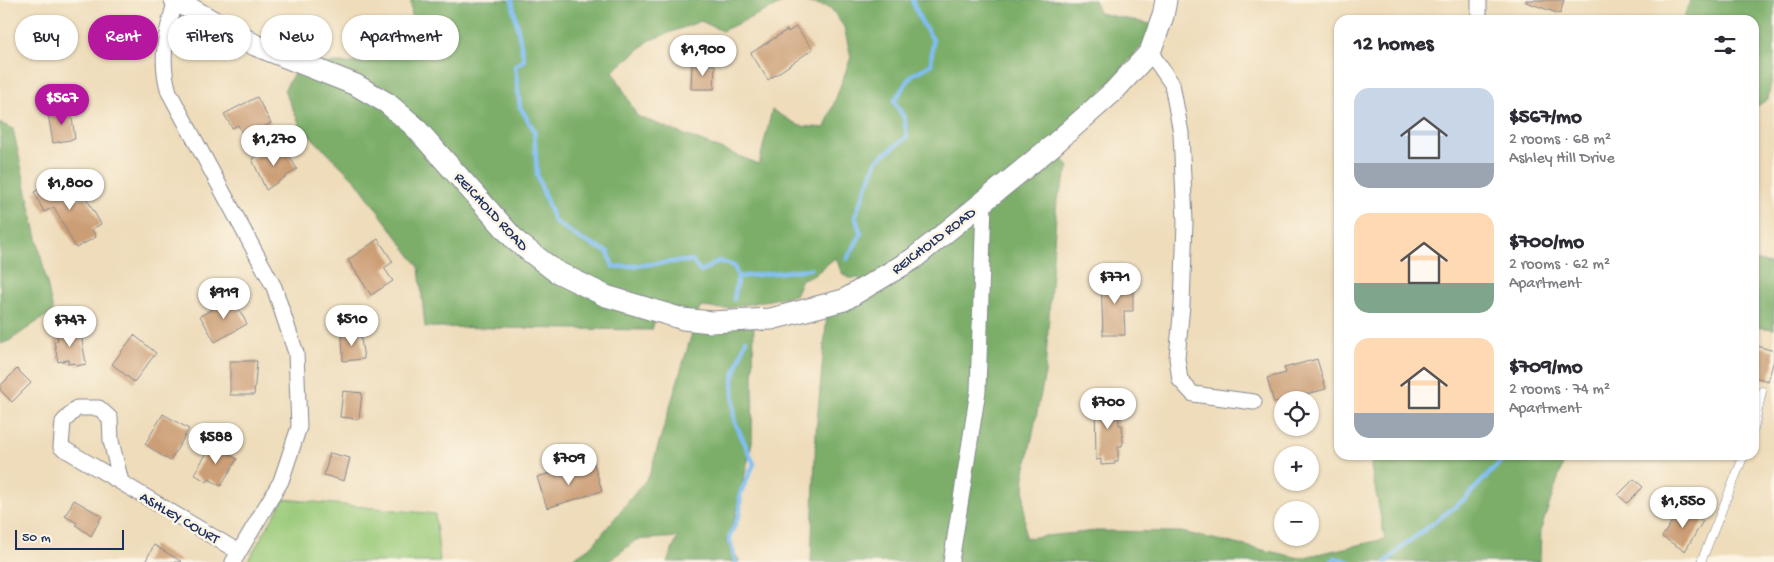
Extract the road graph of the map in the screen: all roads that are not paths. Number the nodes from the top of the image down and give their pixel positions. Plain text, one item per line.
1 (175, 0) edge
2 (1166, 0) edge
3 (1479, 0) edge
4 (1479, 15) edge
5 (1150, 52) junction
6 (984, 202) junction
7 (1762, 391) dead end
8 (1254, 402) dead end
9 (1759, 405) edge
10 (1742, 460) edge
11 (121, 482) junction
12 (236, 557) edge
13 (951, 562) edge
14 (1701, 562) edge

1 - 6 street, REICHOLD ROAD
1 - 12 street
2 - 5 street, REICHOLD ROAD
3 - 4 street
5 - 6 street, REICHOLD ROAD
5 - 8 street
6 - 13 street
7 - 9 lane
10 - 14 lane
11 - 11 street, ASHLEY COURT
11 - 12 street, ASHLEY COURT

